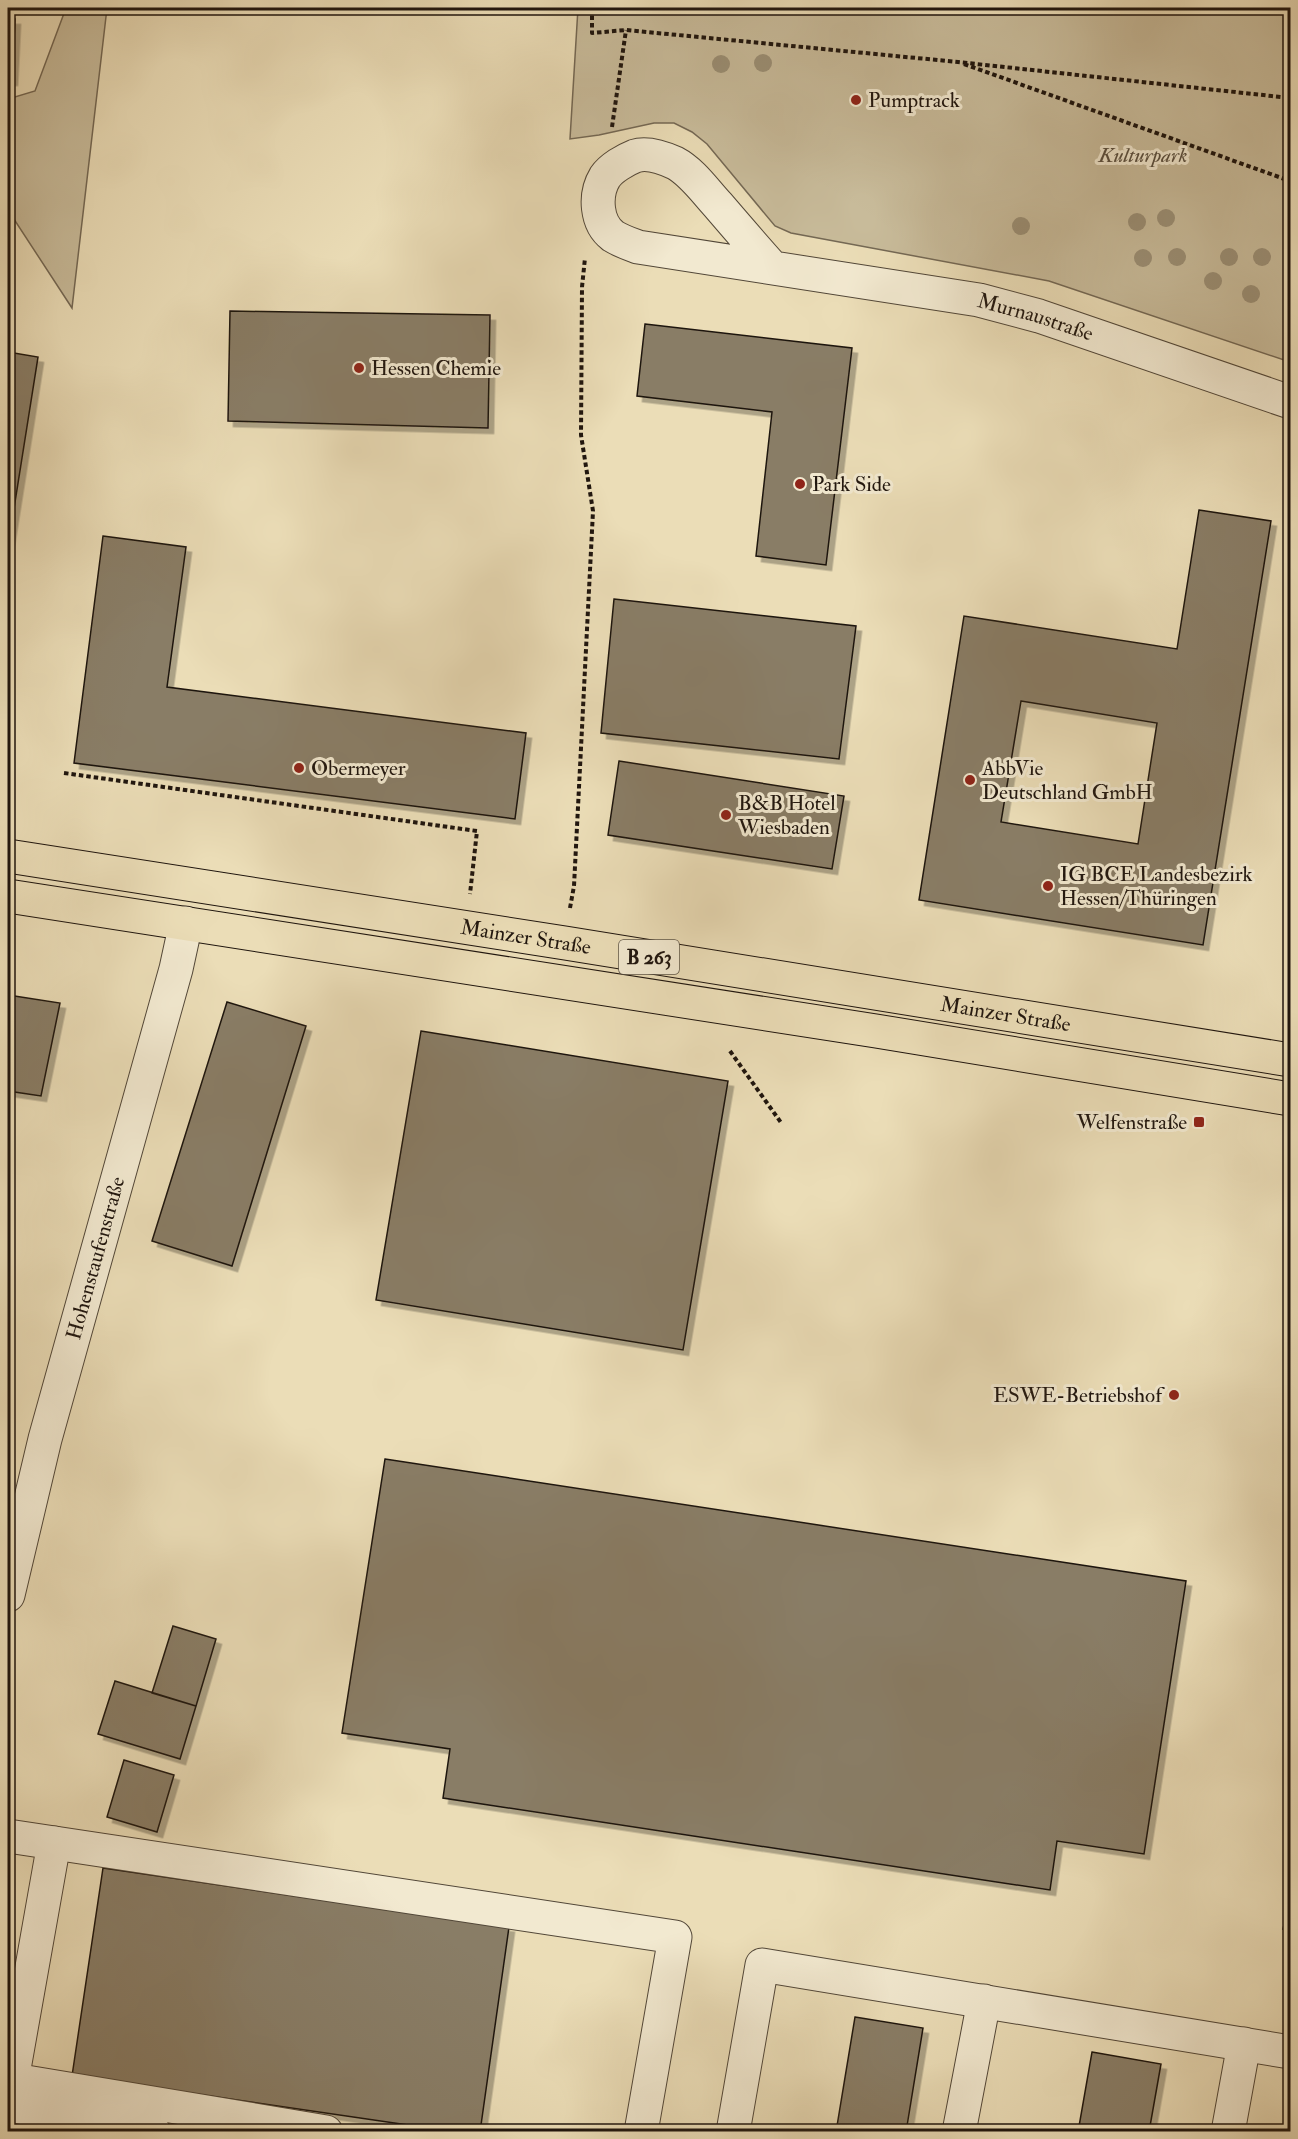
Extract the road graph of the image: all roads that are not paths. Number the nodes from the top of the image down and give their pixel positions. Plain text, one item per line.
1 (772, 267) junction
2 (1290, 402) edge
3 (8, 856) edge
4 (8, 896) edge
5 (186, 923) junction
6 (1290, 1060) edge
7 (1283, 1097) edge
8 (8, 1595) edge
9 (8, 1836) edge
10 (54, 1844) junction
11 (984, 2001) junction
12 (1244, 2044) junction
13 (1290, 2052) edge
14 (9, 2088) edge
15 (87, 2126) edge
16 (154, 2132) edge
17 (326, 2132) edge
18 (641, 2132) edge
19 (733, 2132) edge
20 (959, 2132) edge
21 (1228, 2132) edge

1 - 1 street, Murnaustraße
1 - 2 street, Murnaustraße
3 - 6 main road, Mainzer Straße / B 263
4 - 5 main road, Mainzer Straße / B 263
5 - 7 main road, Mainzer Straße / B 263
5 - 8 street, Hohenstaufenstraße
9 - 10 street
10 - 14 street
10 - 18 street
11 - 12 street
11 - 19 street
11 - 20 street
12 - 13 street
12 - 21 street
14 - 15 street
14 - 17 street
15 - 16 street

